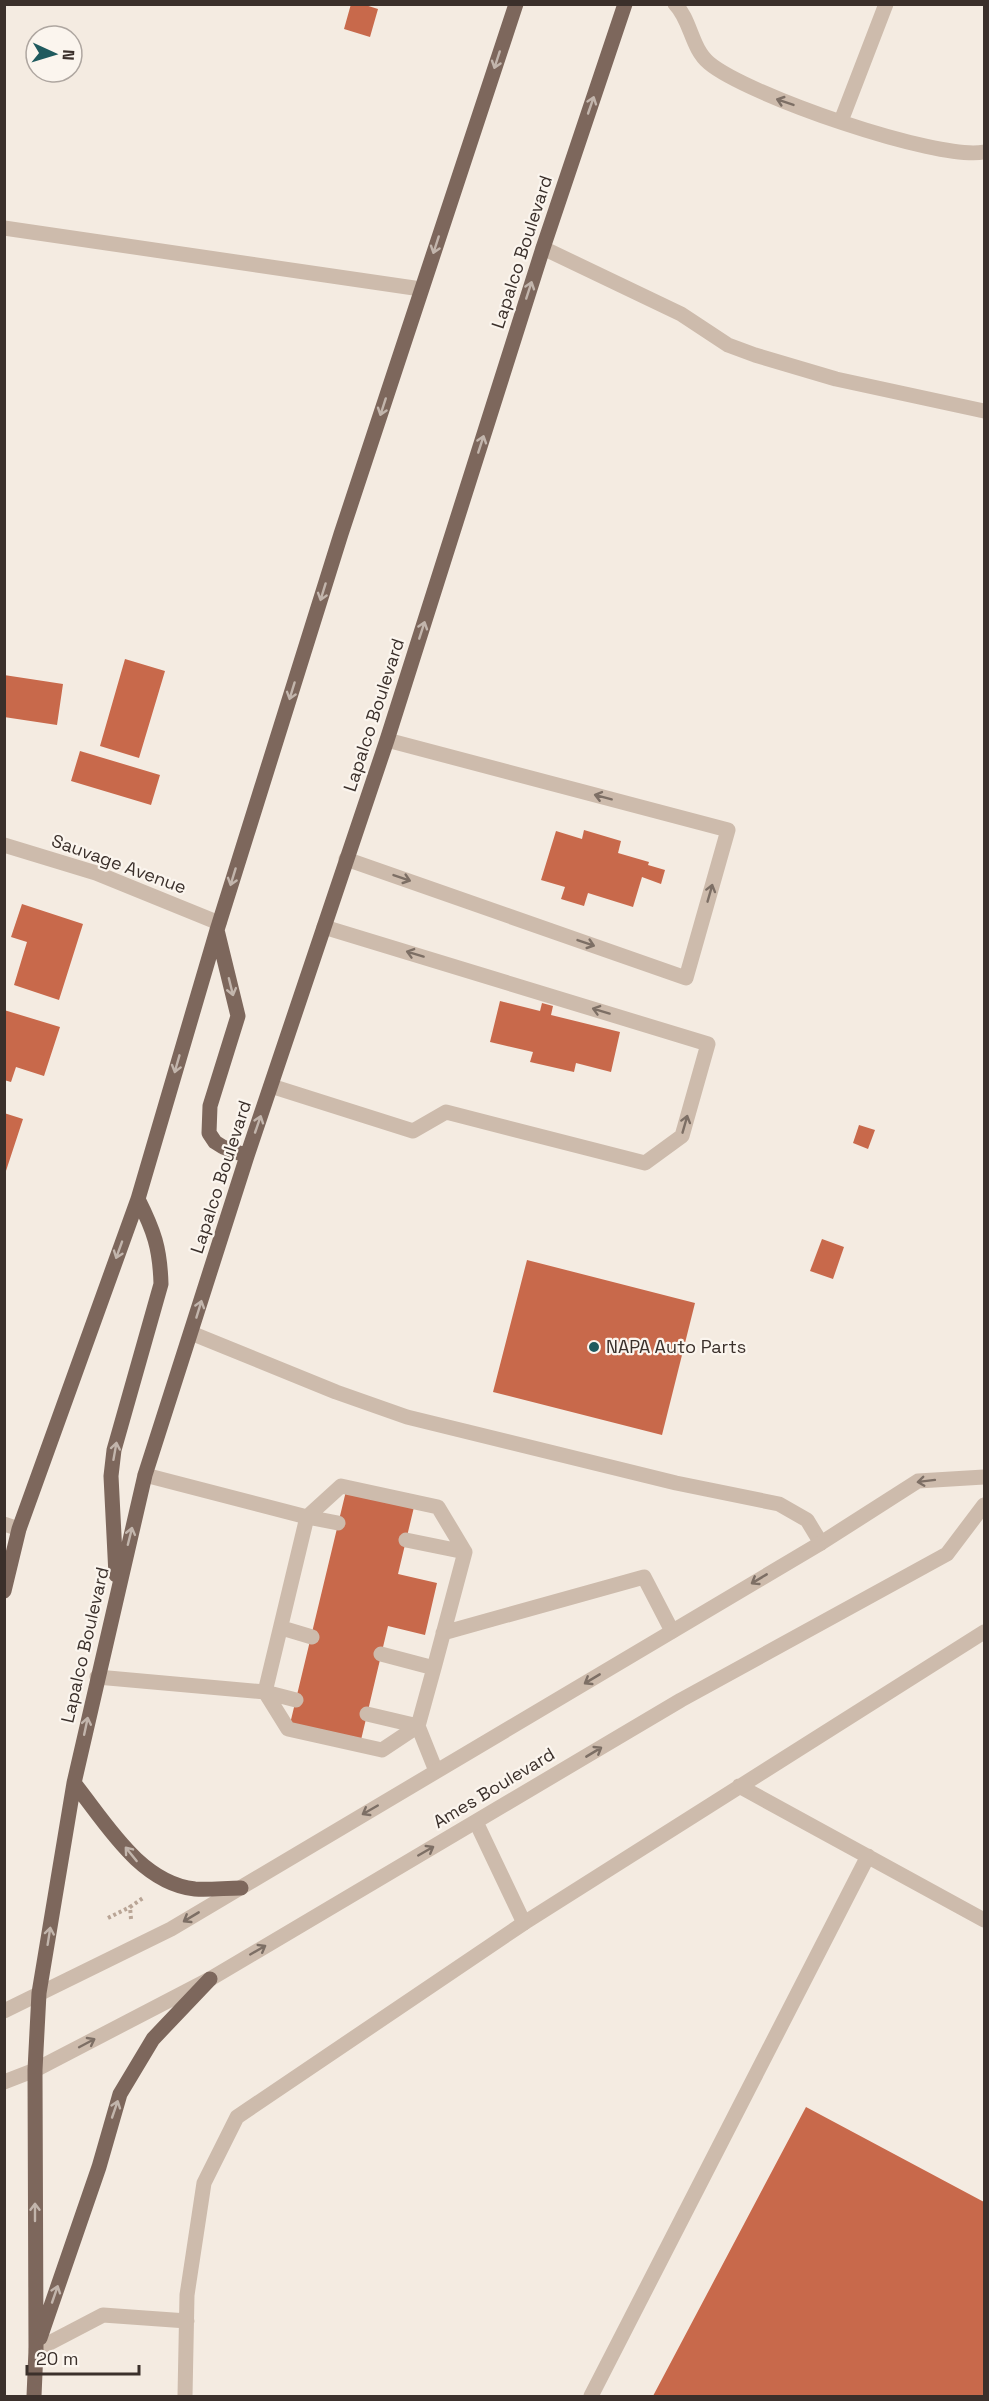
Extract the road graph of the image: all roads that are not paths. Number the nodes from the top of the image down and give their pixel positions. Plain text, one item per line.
1 (516, 4) edge
2 (625, 4) edge
3 (675, 4) edge
4 (886, 4) edge
5 (841, 121) junction
6 (984, 152) edge
7 (4, 228) edge
8 (543, 248) junction
9 (421, 289) junction
10 (984, 411) edge
11 (387, 740) junction
12 (4, 845) edge
13 (346, 859) junction
14 (218, 926) junction
15 (324, 927) junction
16 (271, 1086) junction
17 (247, 1156) junction
18 (138, 1199) junction
19 (191, 1333) junction
20 (145, 1475) junction
21 (984, 1477) edge
22 (984, 1505) edge
23 (307, 1517) junction
24 (338, 1523) dead end
25 (12, 1527) edge
26 (406, 1540) dead end
27 (821, 1543) junction
28 (465, 1552) junction
29 (4, 1591) edge
30 (116, 1593) junction
31 (282, 1628) junction
32 (672, 1631) junction
33 (984, 1632) edge
34 (443, 1633) junction
35 (312, 1636) dead end
36 (381, 1654) dead end
37 (434, 1668) junction
38 (97, 1677) junction
39 (266, 1692) junction
40 (296, 1700) dead end
41 (367, 1714) dead end
42 (418, 1726) junction
43 (436, 1771) junction
44 (74, 1783) junction
45 (739, 1786) junction
46 (476, 1822) junction
47 (868, 1856) junction
48 (241, 1888) junction
49 (984, 1920) edge
50 (524, 1923) junction
51 (210, 1978) junction
52 (39, 1994) junction
53 (4, 2011) edge
54 (35, 2070) junction
55 (4, 2082) edge
56 (187, 2321) junction
57 (36, 2349) junction
58 (34, 2397) edge
59 (185, 2397) edge
60 (591, 2397) edge

1 -> 9 main road
8 -> 2 main road, Lapalco Boulevard
5 -> 3 street
4 - 5 street
5 - 6 street
7 - 9 street
8 - 10 street
11 -> 8 main road, Lapalco Boulevard
9 -> 14 main road
11 - 13 main road, Lapalco Boulevard
13 -> 11 street
12 - 14 street, Sauvage Avenue
13 - 15 main road, Lapalco Boulevard
14 -> 17 main road
14 -> 18 main road
15 - 16 main road, Lapalco Boulevard
16 -> 15 street
17 -> 16 main road, Lapalco Boulevard
19 -> 17 main road, Lapalco Boulevard
18 -> 25 main road
30 -> 18 main road
19 - 20 main road, Lapalco Boulevard
19 - 27 street
20 - 23 street
30 -> 20 main road, Lapalco Boulevard
21 -> 27 street
46 -> 22 street, Ames Boulevard
23 - 24 street
23 - 28 street
23 - 31 street
25 - 29 main road
26 - 28 street
27 -> 32 street
28 - 34 street
30 - 38 main road, Lapalco Boulevard
31 - 35 street
31 - 39 street
32 - 34 street
32 -> 43 street
33 - 45 street
34 - 37 street
36 - 37 street
37 - 42 street
38 - 39 street
44 -> 38 main road, Lapalco Boulevard
39 - 40 street
39 - 42 street
41 - 42 street
42 - 43 street
43 -> 48 street
48 -> 44 main road
52 -> 44 main road, Lapalco Boulevard
45 - 47 street
45 - 50 street
46 - 50 street
51 -> 46 street, Ames Boulevard
47 - 49 street
47 - 60 street
48 -> 52 street
50 - 56 street
54 -> 51 street, Ames Boulevard
57 -> 51 main road
52 - 53 street
52 - 54 main road, Lapalco Boulevard
54 - 55 street, Ames Boulevard
57 -> 54 main road, Lapalco Boulevard
56 - 57 street
56 - 59 street
57 - 58 main road, Lapalco Boulevard

